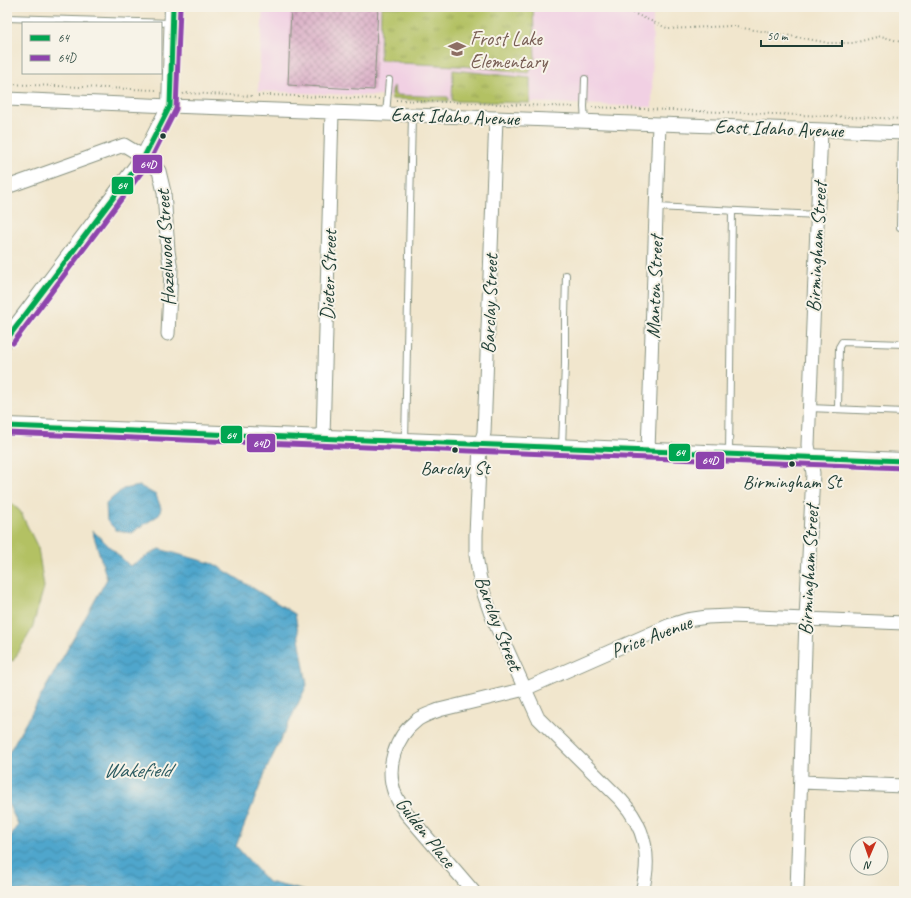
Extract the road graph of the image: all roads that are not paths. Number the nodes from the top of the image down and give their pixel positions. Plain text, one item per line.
1 (173, 7) edge
2 (7, 18) edge
3 (140, 22) edge
4 (162, 23) edge
5 (173, 23) junction
6 (585, 79) dead end
7 (389, 80) dead end
8 (7, 98) edge
9 (170, 106) junction
10 (332, 112) junction
11 (386, 114) junction
12 (412, 115) junction
13 (496, 118) junction
14 (585, 121) junction
15 (659, 124) junction
16 (821, 130) junction
17 (903, 133) edge
18 (144, 157) junction
19 (7, 187) edge
20 (656, 206) junction
21 (732, 211) junction
22 (818, 215) junction
23 (900, 227) dead end
24 (566, 275) dead end
25 (168, 334) dead end
26 (7, 339) edge
27 (904, 344) edge
28 (809, 408) junction
29 (838, 409) junction
30 (904, 412) edge
31 (7, 426) edge
32 (323, 438) junction
33 (405, 441) junction
34 (480, 444) junction
35 (562, 447) junction
36 (648, 451) junction
37 (729, 454) junction
38 (810, 457) junction
39 (904, 461) edge
40 (806, 619) junction
41 (904, 623) edge
42 (525, 689) junction
43 (800, 782) junction
44 (904, 786) edge
45 (473, 891) edge
46 (642, 891) edge
47 (797, 891) edge

1 - 5 street
2 - 3 lane
4 - 5 lane
5 - 9 street
6 - 14 lane
7 - 11 lane
8 - 9 street, East Idaho Avenue
9 - 10 street, East Idaho Avenue
9 - 18 street
10 - 11 street, East Idaho Avenue
10 - 32 street, Dieter Street
11 - 12 street, East Idaho Avenue
12 - 13 street, East Idaho Avenue
12 - 33 lane
13 - 14 street, East Idaho Avenue
13 - 34 street, Barclay Street
14 - 15 street, East Idaho Avenue
15 - 16 street, East Idaho Avenue
15 - 20 street, Manton Street
16 - 17 street, East Idaho Avenue
16 - 22 street, Birmingham Street
17 - 23 lane
18 - 19 street, Hazelwood Street
18 - 25 street, Hazelwood Street
18 - 26 street
20 - 21 lane
20 - 36 street, Manton Street
21 - 22 lane
21 - 37 lane
22 - 28 street, Birmingham Street
24 - 35 lane
27 - 29 lane
28 - 29 lane
28 - 38 street, Birmingham Street
29 - 30 lane
31 - 32 street
32 - 33 street
33 - 34 street
34 - 35 street
34 - 42 street, Barclay Street
35 - 36 street
36 - 37 street
37 - 38 street
38 - 39 street
38 - 40 street, Birmingham Street
40 - 41 street, Price Avenue
40 - 42 street, Price Avenue
40 - 43 street, Birmingham Street
42 - 45 street, Gulden Place
42 - 46 street, Barclay Street
43 - 44 street
43 - 47 street, Birmingham Street

